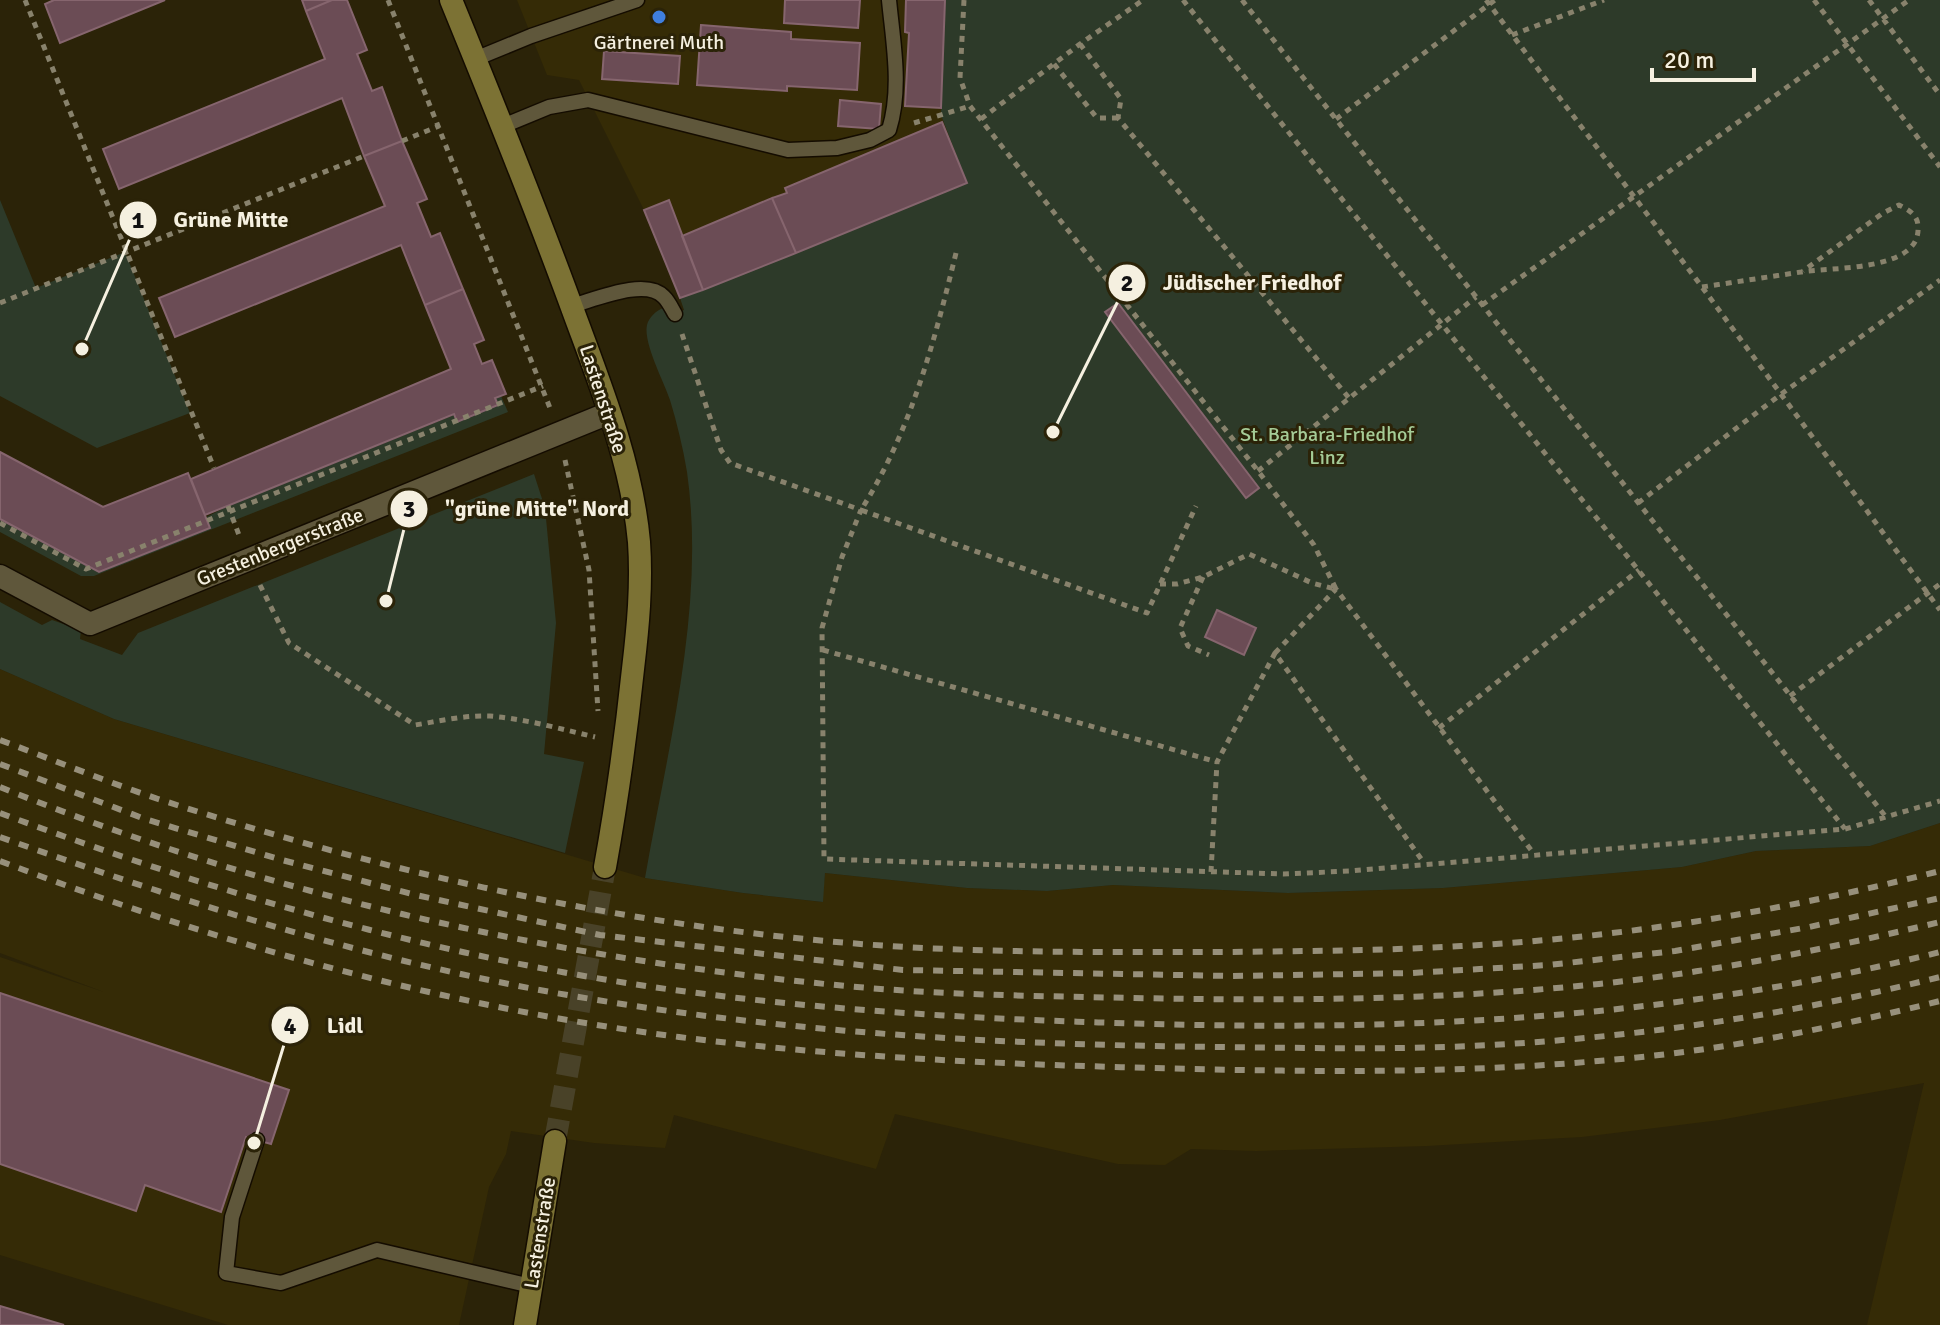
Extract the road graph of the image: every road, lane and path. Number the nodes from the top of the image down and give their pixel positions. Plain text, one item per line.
1 (25, 0) edge
2 (451, 0) edge
3 (637, 0) edge
4 (889, 0) edge
5 (964, 0) edge
6 (1143, 0) edge
7 (1183, 0) edge
8 (1242, 0) edge
9 (1495, 0) edge
10 (1604, 0) edge
11 (1814, 0) edge
12 (1869, 0) edge
13 (1909, 0) edge
14 (1488, 2) edge
15 (1883, 19) junction
16 (1512, 35) junction
17 (1080, 44) junction
18 (1847, 44) junction
19 (475, 59) junction
20 (1054, 64) junction
21 (1940, 95) edge
22 (970, 106) junction
23 (1118, 118) junction
24 (981, 119) junction
25 (1336, 119) junction
26 (439, 126) dead end
27 (503, 126) junction
28 (889, 130) junction
29 (402, 141) dead end
30 (364, 156) dead end
31 (1940, 167) edge
32 (1632, 196) junction
33 (125, 252) junction
34 (956, 253) dead end
35 (1803, 271) junction
36 (1940, 280) edge
37 (1702, 287) junction
38 (1476, 297) junction
39 (0, 303) edge
40 (1482, 305) junction
41 (571, 306) junction
42 (675, 314) joint
43 (1443, 323) junction
44 (543, 386) dead end
45 (1780, 395) junction
46 (1349, 398) junction
47 (609, 413) junction
48 (214, 468) dead end
49 (1258, 471) junction
50 (1638, 503) junction
51 (1196, 506) dead end
52 (229, 509) junction
53 (861, 510) junction
54 (0, 523) edge
55 (249, 559) junction
56 (1639, 570) junction
57 (0, 576) edge
58 (1203, 577) junction
59 (1160, 584) junction
60 (1940, 584) edge
61 (1336, 589) junction
62 (1928, 593) junction
63 (1940, 610) edge
64 (823, 650) junction
65 (1275, 653) junction
66 (1209, 655) dead end
67 (1790, 696) junction
68 (1439, 728) junction
69 (595, 737) dead end
70 (1217, 762) junction
71 (1940, 801) edge
72 (1886, 817) junction
73 (1845, 829) junction
74 (1535, 855) junction
75 (1425, 863) junction
76 (605, 867) tunnel mouth
77 (1211, 872) junction
78 (257, 1140) dead end
79 (555, 1141) tunnel mouth
80 (531, 1286) junction
81 (525, 1325) edge

1 - 33 path
2 - 19 main road, Lastenstraße
3 - 19 lane
4 - 28 lane
5 - 22 path
6 - 17 path
7 - 43 path
8 - 25 path
9 - 14 path
10 - 16 path
11 - 18 path
12 - 15 path
13 - 15 path
14 - 16 path
14 - 25 path
15 - 18 path
15 - 21 path
16 - 32 path
17 - 20 path
17 - 23 path
18 - 31 path
18 - 32 path
19 - 27 main road, Lastenstraße
20 - 23 path
20 - 24 path
22 - 24 path
22 - 28 path
23 - 46 path
24 - 49 path
25 - 38 path
26 - 29 path
27 - 28 lane
27 - 41 main road, Lastenstraße
30 - 33 path
32 - 37 path
32 - 40 path
33 - 39 path
33 - 48 path
34 - 53 path
35 - 35 path
35 - 37 path
36 - 45 path
37 - 45 path
38 - 40 path
38 - 43 path
40 - 50 path
41 - 42 lane
41 - 47 main road, Lastenstraße
42 - 53 path
43 - 46 path
43 - 56 path
44 - 52 path
45 - 50 path
45 - 62 path
46 - 49 path
47 - 55 street, Grestenbergerstraße
47 - 76 main road, Lastenstraße
49 - 61 path
50 - 67 path
51 - 59 path
52 - 54 path
52 - 55 path
53 - 59 path
53 - 64 path
55 - 57 street, Grestenbergerstraße
55 - 69 path
56 - 68 path
56 - 73 path
58 - 59 path
58 - 61 path
58 - 66 path
60 - 62 path
61 - 65 path
61 - 68 path
62 - 63 path
62 - 67 path
64 - 70 path
64 - 77 path
65 - 70 path
65 - 75 path
67 - 72 path
68 - 74 path
70 - 77 path
71 - 72 path
72 - 73 path
73 - 74 path
74 - 75 path
75 - 77 path
78 - 80 lane
79 - 80 main road, Lastenstraße
80 - 81 main road, Lastenstraße

